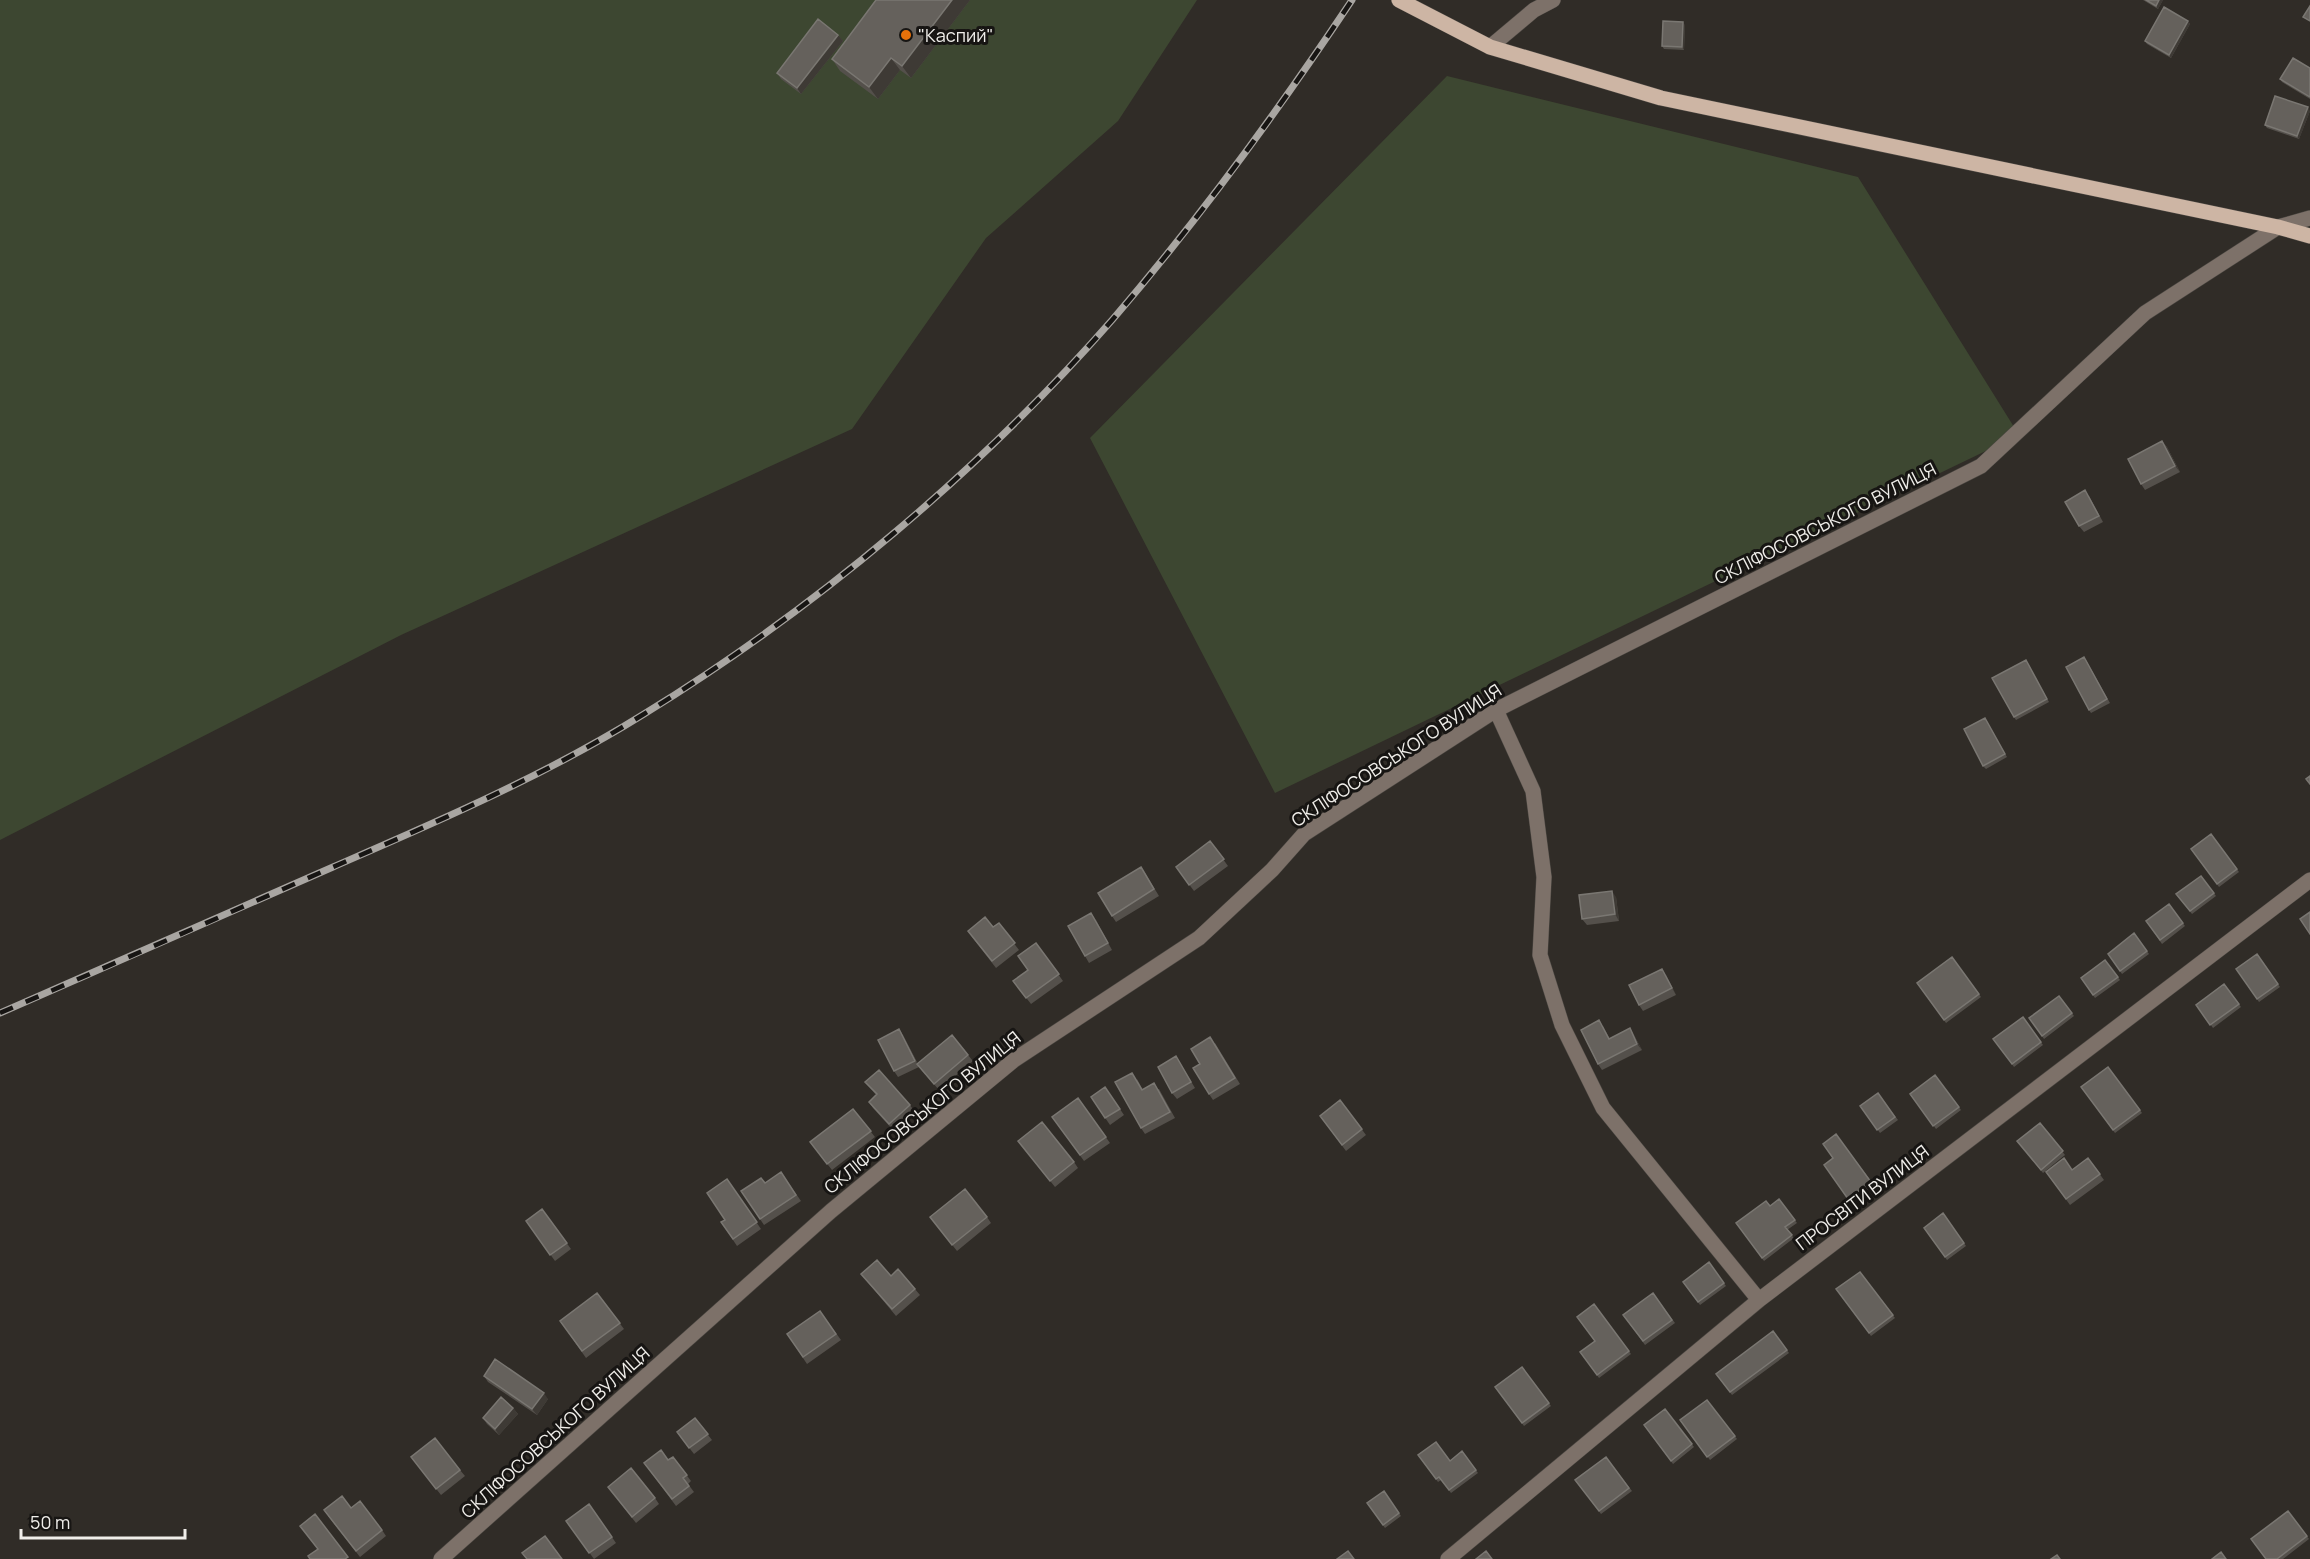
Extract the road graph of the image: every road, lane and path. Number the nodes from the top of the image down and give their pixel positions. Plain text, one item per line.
1 (1400, 0) edge
2 (1553, 0) edge
3 (1490, 47) junction
4 (2310, 218) edge
5 (2278, 227) junction
6 (2310, 236) edge
7 (1497, 710) junction
8 (2310, 880) edge
9 (1759, 1300) junction
10 (441, 1559) edge
11 (1448, 1559) edge

1 - 3 main road
2 - 3 street
3 - 5 main road
4 - 5 street, СКЛІФОСОВСЬКОГО ВУЛИЦЯ
5 - 6 main road
5 - 7 street, СКЛІФОСОВСЬКОГО ВУЛИЦЯ
7 - 9 street
7 - 10 street, СКЛІФОСОВСЬКОГО ВУЛИЦЯ
8 - 9 street, ПРОСВІТИ ВУЛИЦЯ
9 - 11 street, ПРОСВІТИ ВУЛИЦЯ

